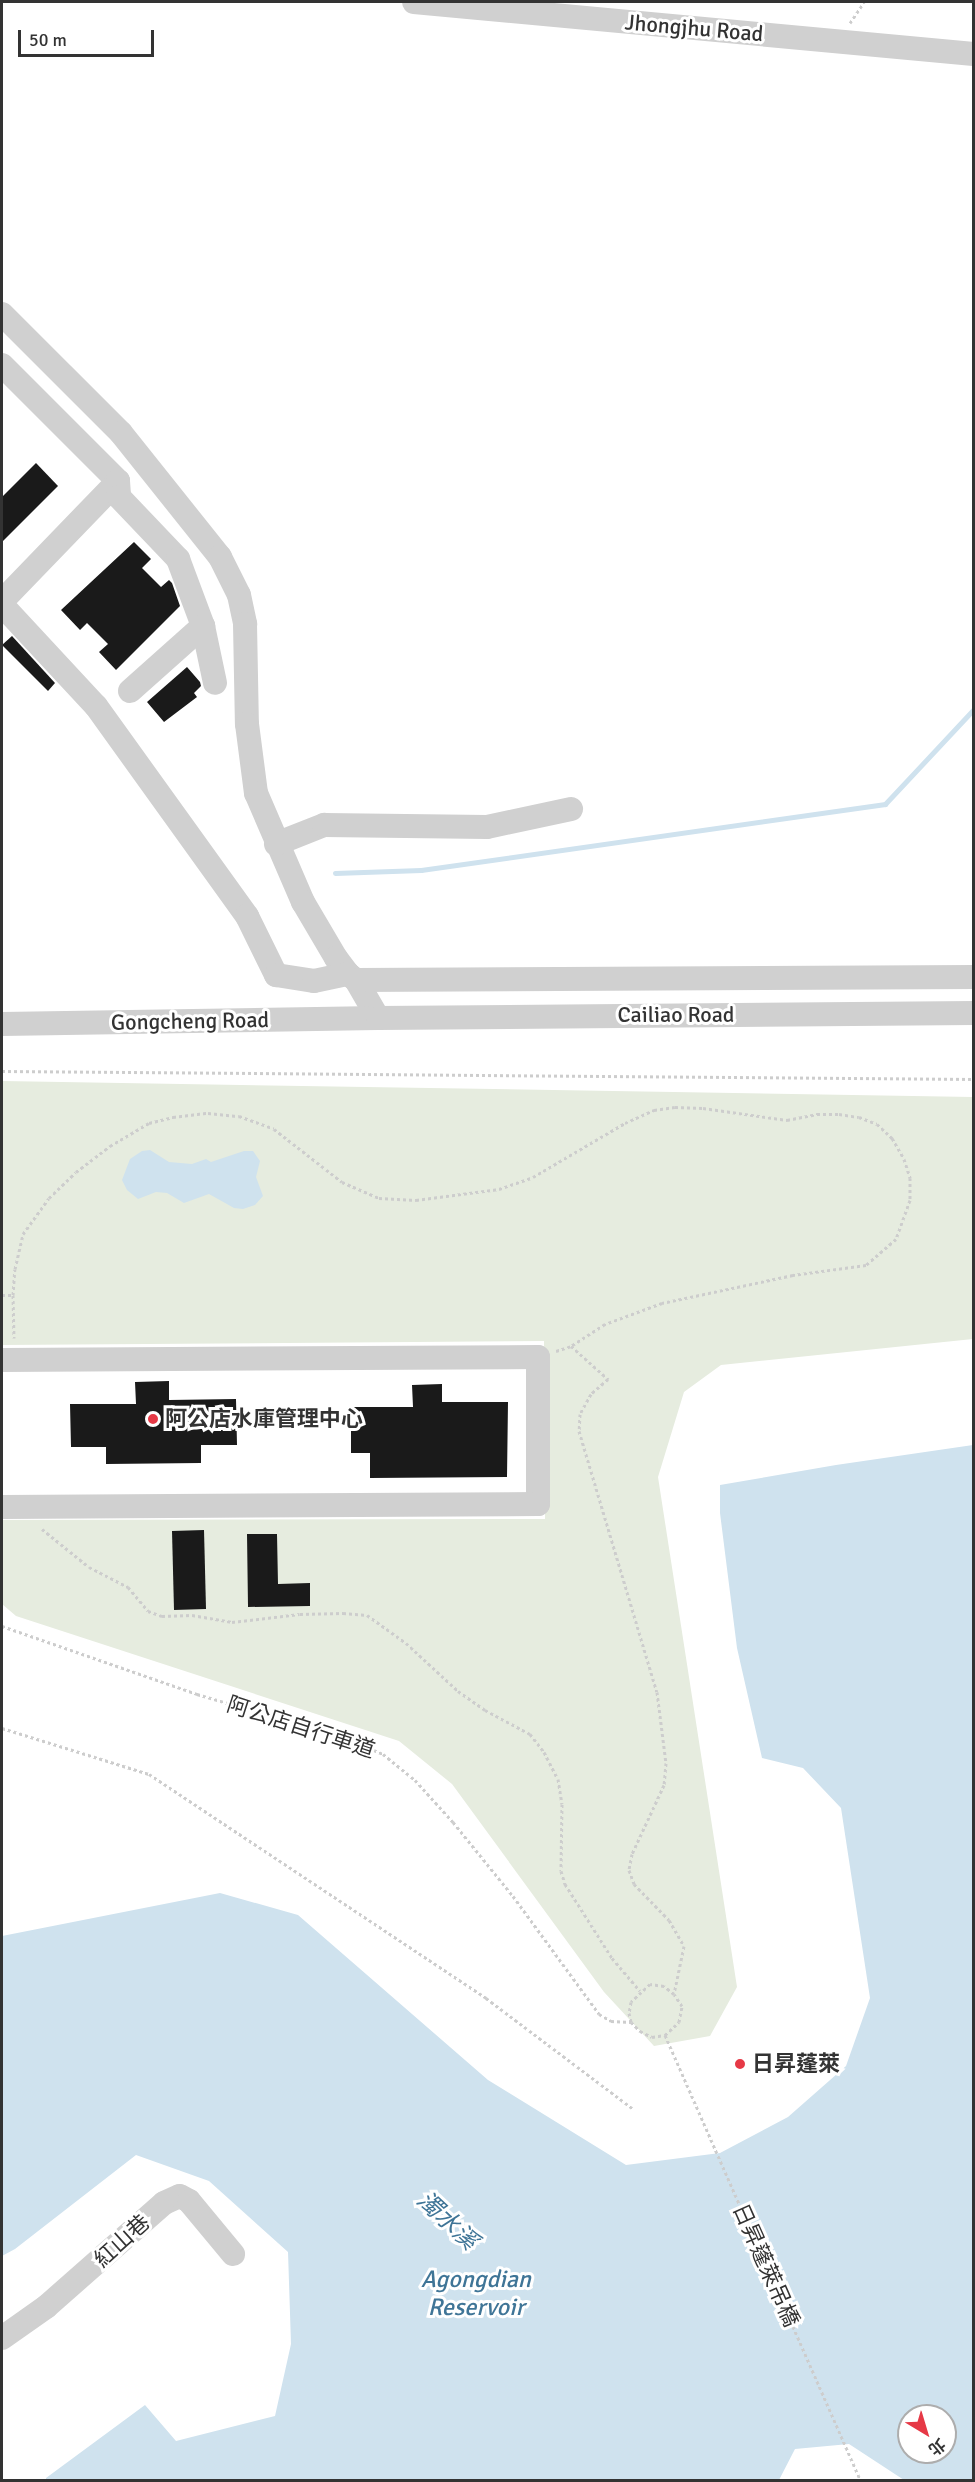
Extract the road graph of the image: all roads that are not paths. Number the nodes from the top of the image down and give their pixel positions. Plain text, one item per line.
1 (414, 2) edge
2 (974, 54) edge
3 (2, 314) edge
4 (2, 365) edge
5 (118, 481) junction
6 (2, 603) edge
7 (203, 626) junction
8 (214, 682) dead end
9 (130, 691) dead end
10 (571, 809) dead end
11 (276, 844) junction
12 (347, 970) junction
13 (974, 977) edge
14 (974, 1013) edge
15 (378, 1018) junction
16 (2, 1024) edge
17 (8, 1360) edge
18 (13, 1507) edge
19 (233, 2254) dead end
20 (2, 2338) edge

1 - 2 street, Jhongjhu Road
3 - 11 street
4 - 5 street
5 - 6 street
5 - 7 street
6 - 12 street
7 - 8 street
7 - 9 street
10 - 11 street
11 - 12 street
12 - 13 street
12 - 15 street
14 - 15 street, Cailiao Road
15 - 16 street, Gongcheng Road
17 - 18 street
19 - 20 street, 紅山巷

